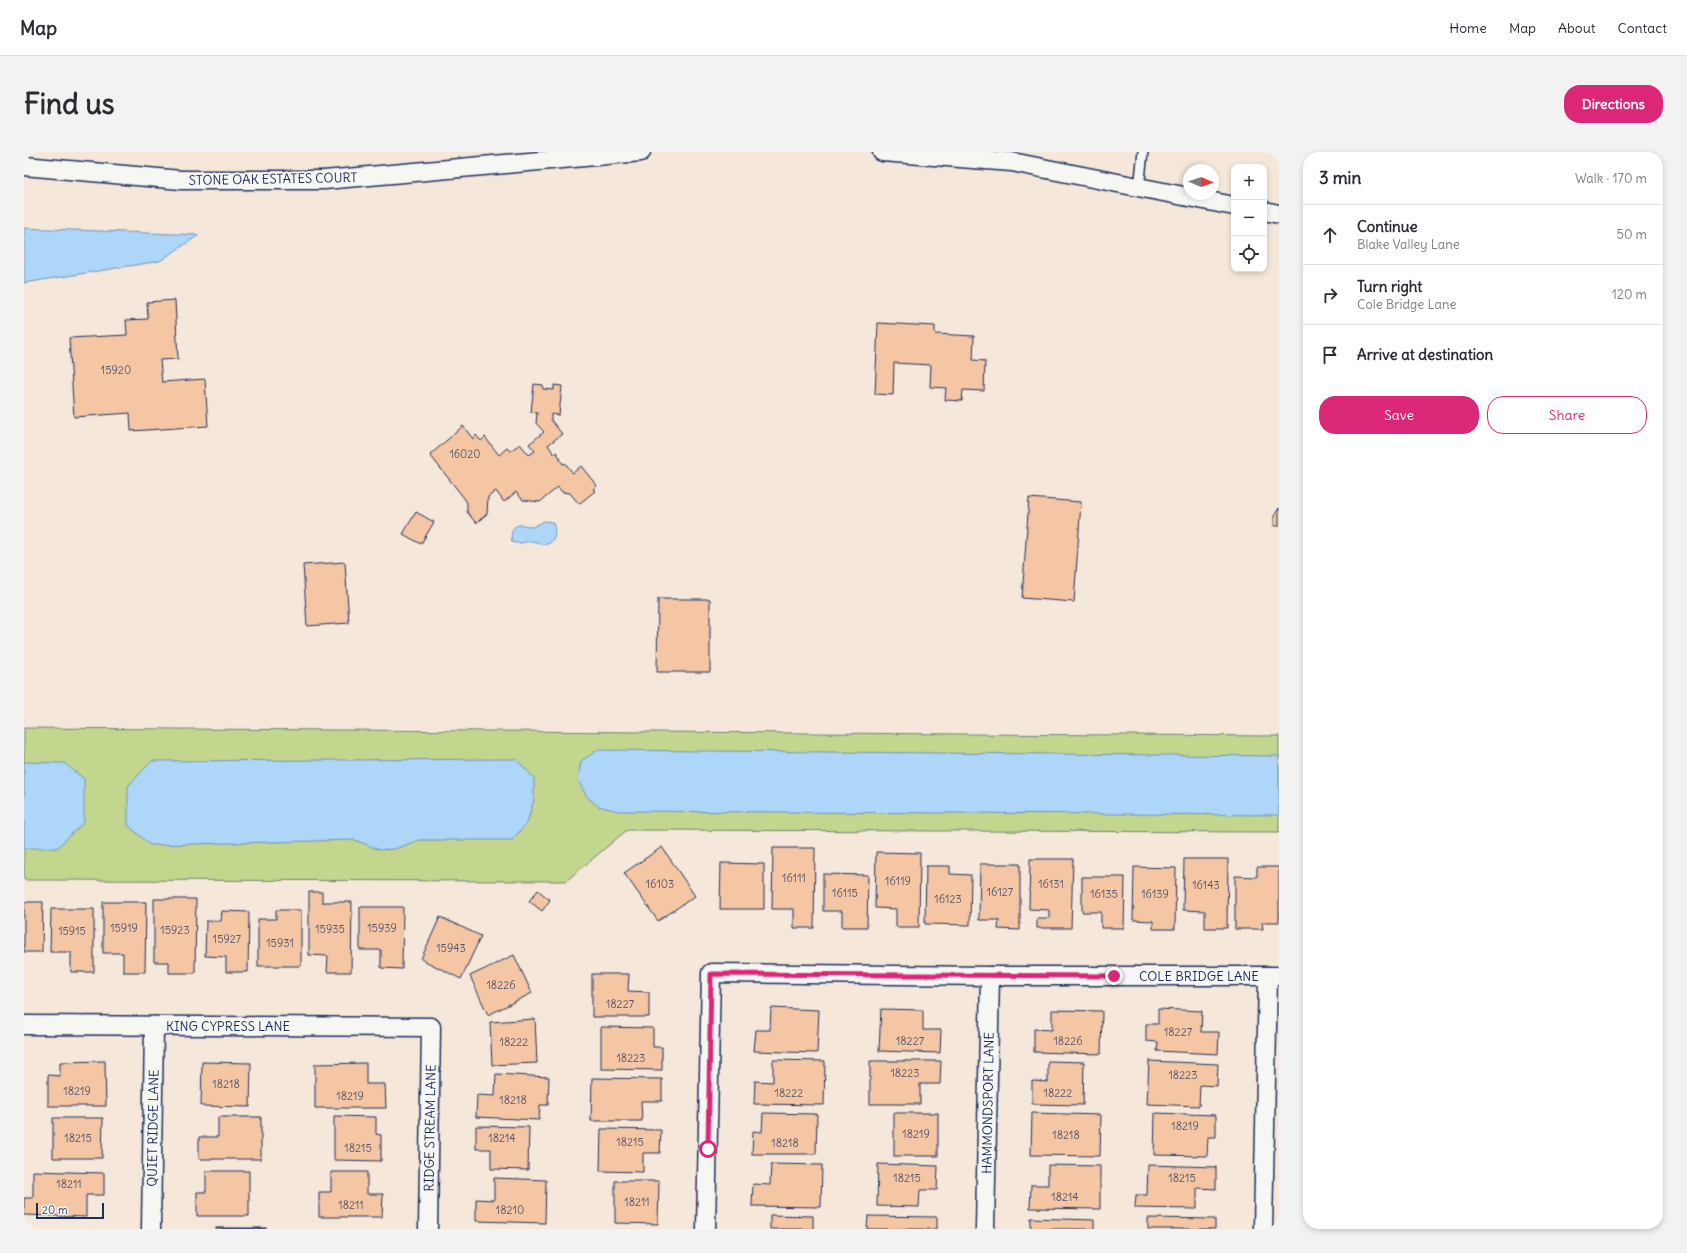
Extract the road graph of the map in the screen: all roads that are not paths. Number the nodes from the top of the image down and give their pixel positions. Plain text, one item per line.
1 (641, 152) edge
2 (882, 152) edge
3 (1143, 152) edge
4 (24, 166) edge
5 (1140, 188) junction
6 (1231, 205) edge
7 (1267, 212) edge
8 (1279, 214) edge
9 (990, 976) junction
10 (1274, 976) edge
11 (24, 1025) edge
12 (154, 1026) junction
13 (431, 1027) joint
14 (151, 1229) edge
15 (428, 1229) edge
16 (706, 1229) edge
17 (985, 1229) edge
18 (1263, 1229) edge

1 - 4 street, STONE OAK ESTATES COURT
2 - 5 street
3 - 5 lane
5 - 6 street
7 - 8 street
9 - 10 street, COLE BRIDGE LANE
9 - 16 street, COLE BRIDGE LANE
9 - 17 street, HAMMONDSPORT LANE
10 - 18 street
11 - 12 street, KING CYPRESS LANE
12 - 13 street, KING CYPRESS LANE
12 - 14 street, QUIET RIDGE LANE
13 - 15 street, RIDGE STREAM LANE

